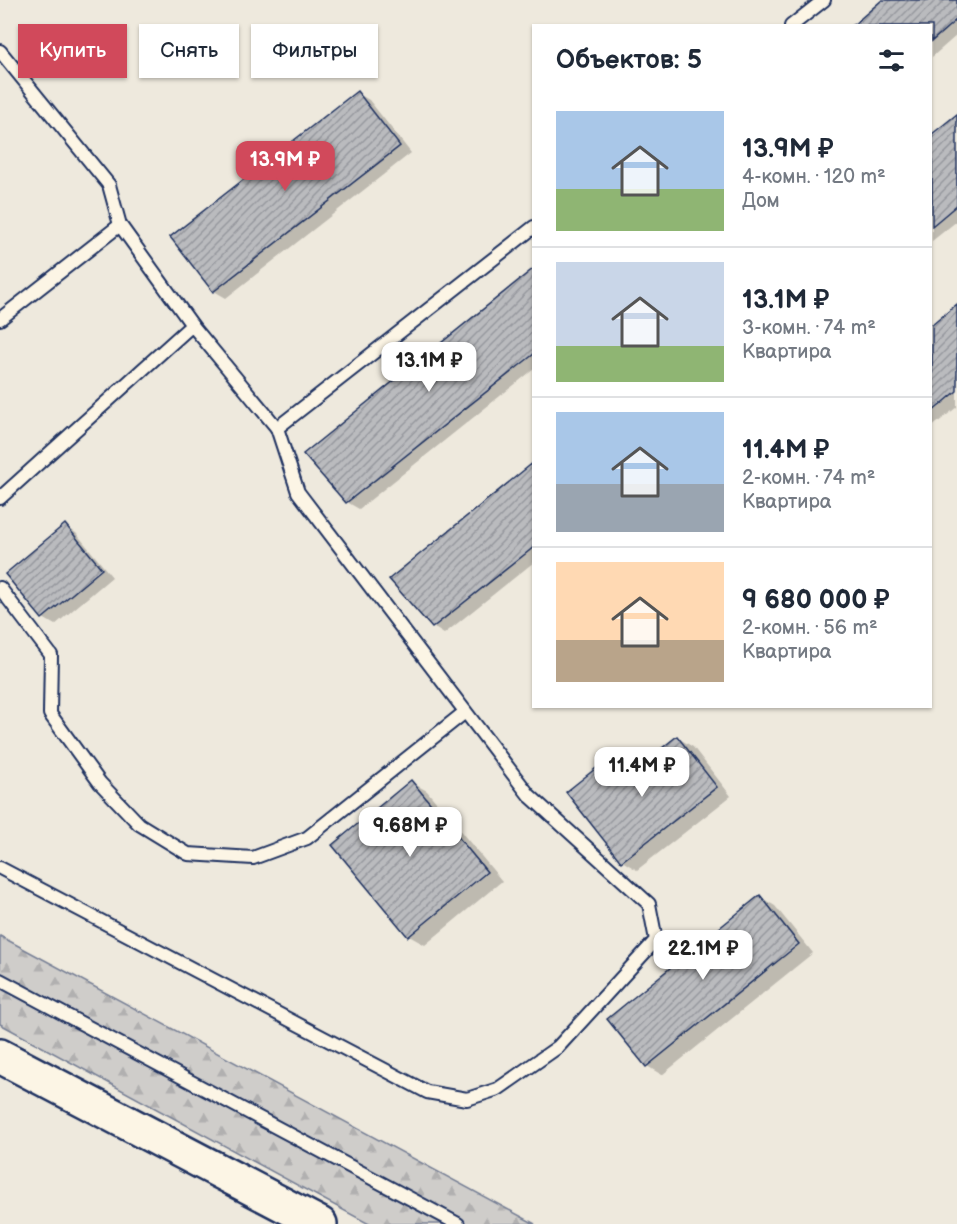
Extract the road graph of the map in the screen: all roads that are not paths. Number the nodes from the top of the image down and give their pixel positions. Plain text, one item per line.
1 (824, 0) edge
2 (794, 24) edge
3 (0, 51) edge
4 (120, 225) junction
5 (532, 228) edge
6 (0, 319) edge
7 (192, 325) junction
8 (277, 428) junction
9 (0, 498) edge
10 (0, 588) edge
11 (465, 712) junction
12 (0, 868) edge
13 (0, 981) edge
14 (0, 1056) edge
15 (320, 1224) edge
16 (458, 1224) edge

1 - 2 lane
3 - 4 lane
4 - 6 lane
4 - 7 lane
5 - 8 lane
7 - 8 lane
7 - 9 lane
8 - 11 lane
10 - 11 lane
11 - 12 lane
13 - 16 lane
14 - 15 main road

